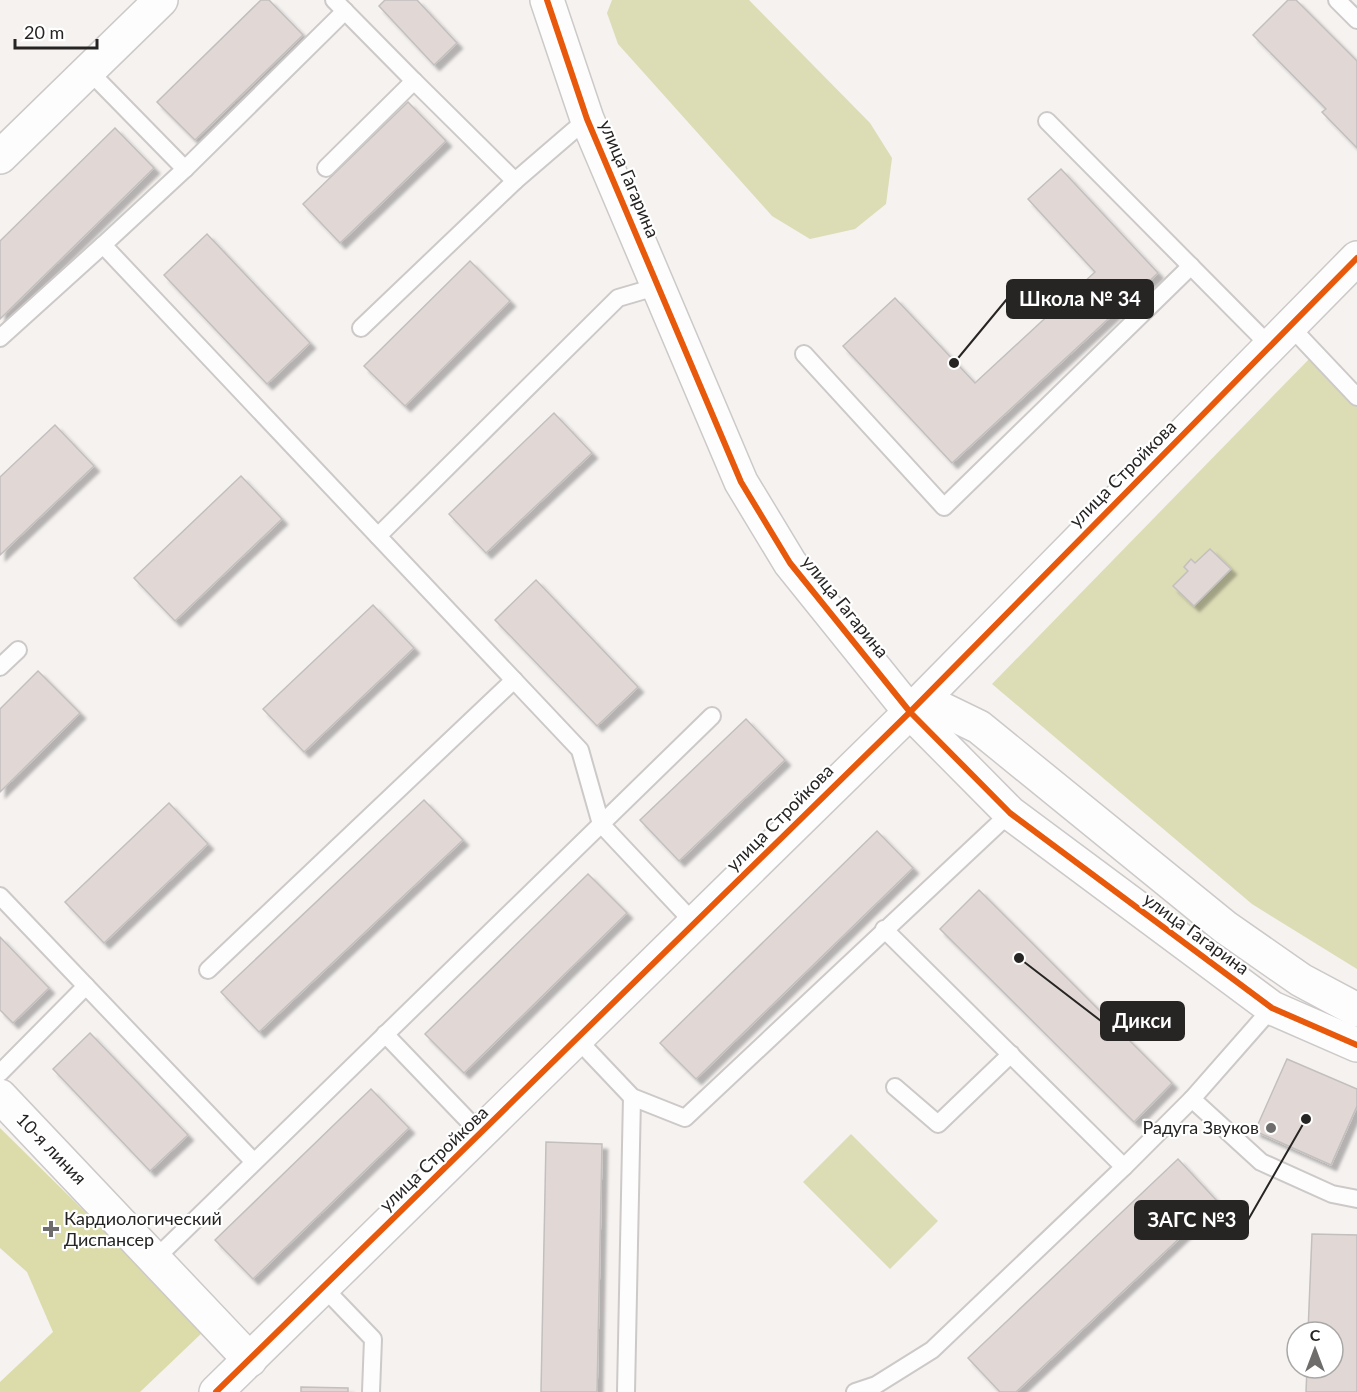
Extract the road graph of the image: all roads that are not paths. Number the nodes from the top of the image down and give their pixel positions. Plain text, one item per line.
1 (161, 0) edge
2 (547, 0) edge
3 (1337, 0) edge
4 (340, 6) edge
5 (1357, 20) edge
6 (89, 70) junction
7 (414, 81) junction
8 (587, 119) junction
9 (1047, 121) dead end
10 (4, 144) edge
11 (326, 168) dead end
12 (185, 169) junction
13 (514, 181) junction
14 (103, 244) junction
15 (1357, 258) edge
16 (1191, 266) junction
17 (659, 286) junction
18 (361, 328) dead end
19 (1280, 336) junction
20 (0, 338) edge
21 (804, 354) dead end
22 (1357, 397) edge
23 (378, 536) junction
24 (18, 650) dead end
25 (0, 667) edge
26 (514, 680) junction
27 (910, 712) junction
28 (712, 716) dead end
29 (1010, 813) junction
30 (601, 824) junction
31 (0, 896) edge
32 (694, 924) junction
33 (884, 929) junction
34 (208, 970) dead end
35 (86, 986) junction
36 (1272, 1008) junction
37 (1357, 1010) edge
38 (386, 1034) junction
39 (577, 1039) junction
40 (1357, 1045) edge
41 (1011, 1054) junction
42 (0, 1073) edge
43 (895, 1087) dead end
44 (0, 1096) edge
45 (632, 1097) junction
46 (1192, 1099) junction
47 (481, 1134) junction
48 (254, 1162) junction
49 (1124, 1167) junction
50 (1357, 1199) edge
51 (155, 1259) junction
52 (324, 1288) junction
53 (250, 1360) junction
54 (216, 1392) edge
55 (371, 1392) edge
56 (626, 1392) edge
57 (855, 1392) edge

1 - 6 street
2 - 8 street, улица Гагарина
3 - 5 lane
4 - 7 lane
4 - 12 lane
6 - 10 street
6 - 12 lane
7 - 11 lane
7 - 13 lane
8 - 13 lane
8 - 17 street, улица Гагарина
9 - 16 lane
12 - 14 lane
13 - 18 lane
14 - 20 lane
14 - 23 lane
15 - 19 street, улица Стройкова
16 - 19 lane
16 - 21 lane
17 - 23 lane
17 - 27 street, улица Гагарина
19 - 22 lane
19 - 27 street, улица Стройкова
23 - 26 lane
24 - 25 lane
26 - 30 lane
26 - 34 lane
27 - 29 street, улица Гагарина
27 - 32 street, улица Стройкова
27 - 37 street, улица Гагарина
28 - 30 lane
29 - 33 lane
29 - 36 street, улица Гагарина
30 - 32 lane
30 - 38 lane
31 - 35 lane
32 - 39 street, улица Стройкова
33 - 41 lane
33 - 45 lane
35 - 42 lane
35 - 48 lane
36 - 40 street, улица Гагарина
36 - 46 lane
38 - 47 lane
38 - 48 lane
39 - 45 lane
39 - 47 street, улица Стройкова
41 - 43 lane
41 - 49 lane
44 - 51 street, 10-я линия
45 - 56 lane
46 - 49 lane
46 - 50 lane
47 - 52 street, улица Стройкова
48 - 51 lane
49 - 57 lane
51 - 53 street, 10-я линия
52 - 53 street, улица Стройкова
52 - 55 lane
53 - 54 street, улица Стройкова

